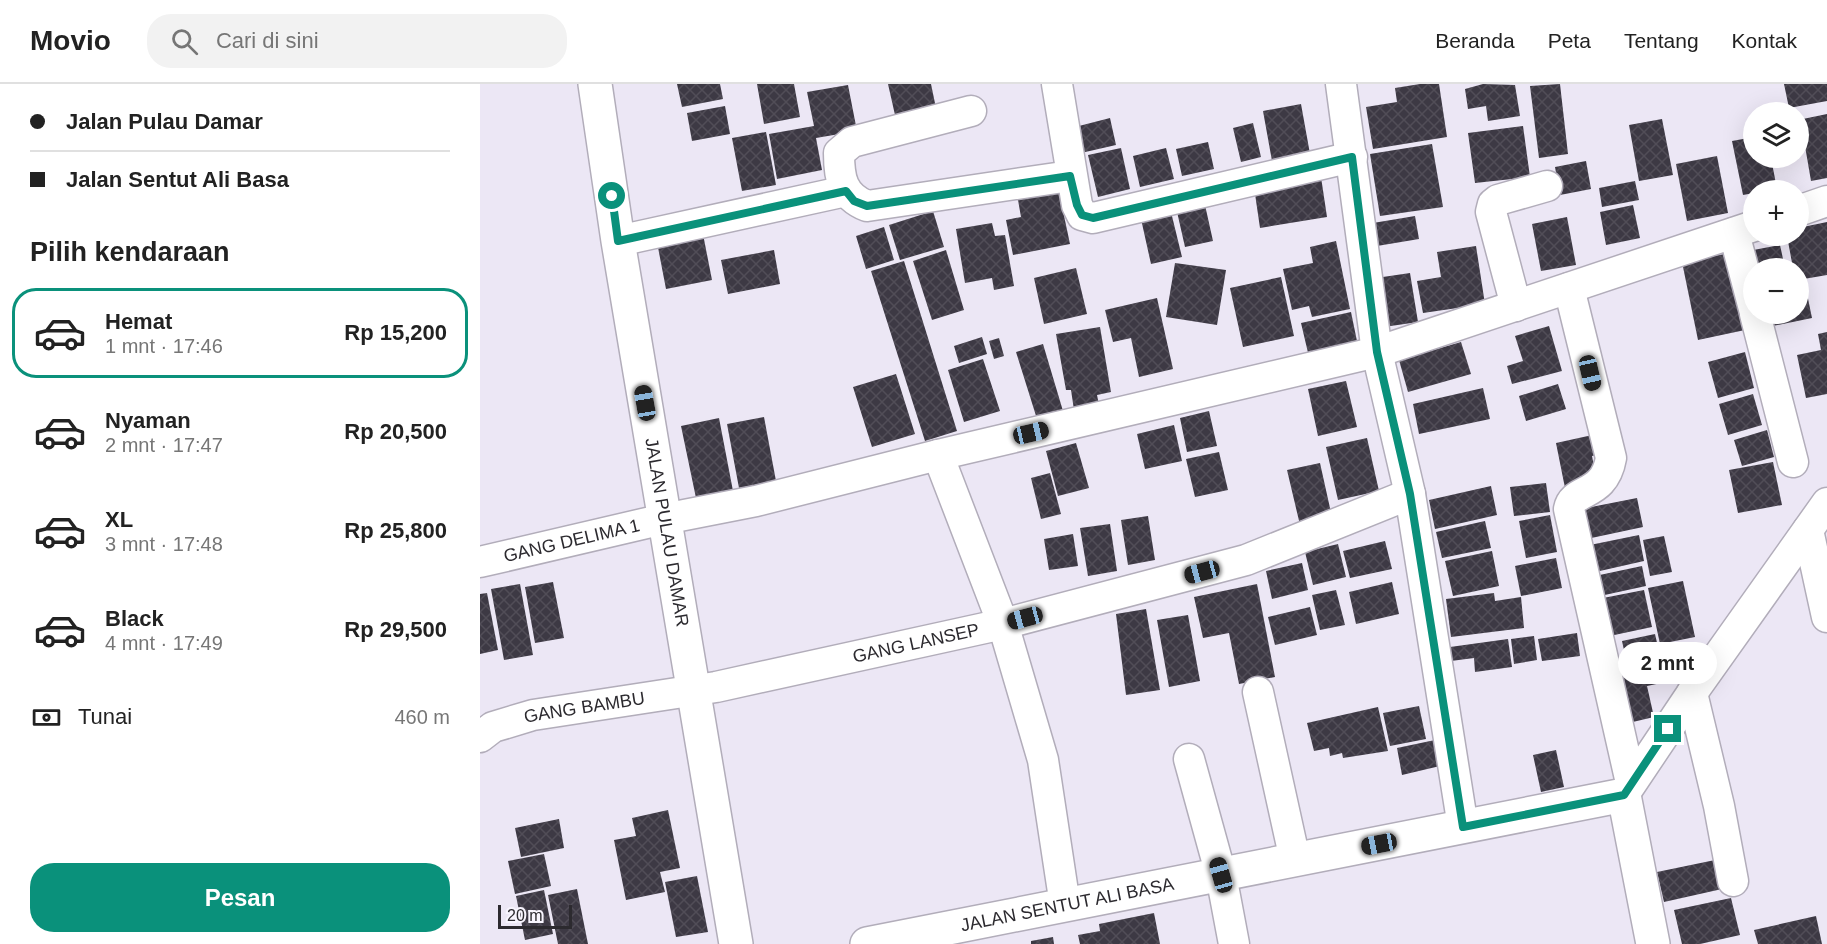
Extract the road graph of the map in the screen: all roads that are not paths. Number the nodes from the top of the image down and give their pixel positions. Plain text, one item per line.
1 (595, 84) edge
2 (1057, 84) edge
3 (1343, 84) edge
4 (970, 111) dead end
5 (1352, 157) junction
6 (1070, 176) junction
7 (1547, 186) dead end
8 (846, 191) junction
9 (1827, 201) edge
10 (1809, 207) edge
11 (1743, 229) edge
12 (618, 241) junction
13 (1569, 288) junction
14 (1516, 306) junction
15 (1758, 324) edge
16 (1377, 352) junction
17 (938, 455) junction
18 (1793, 462) dead end
19 (1410, 494) junction
20 (1827, 502) edge
21 (664, 519) junction
22 (1808, 530) junction
23 (480, 561) edge
24 (1827, 617) edge
25 (1003, 624) junction
26 (693, 691) junction
27 (1258, 692) dead end
28 (1692, 693) junction
29 (480, 737) edge
30 (1189, 759) dead end
31 (1628, 789) junction
32 (1463, 827) junction
33 (1295, 860) junction
34 (1221, 875) junction
35 (1733, 881) dead end
36 (1065, 905) junction
37 (736, 944) edge
38 (867, 944) edge
39 (1234, 944) edge
40 (1653, 944) edge

1 - 12 street, JALAN PULAU DAMAR
2 - 6 street
3 - 5 street
4 - 8 street
5 - 6 street
5 - 16 street
6 - 8 street
7 - 14 street
8 - 12 street
9 - 10 street
11 - 13 street, GANG DELIMA 1
12 - 21 street, JALAN PULAU DAMAR
13 - 14 street, GANG DELIMA 1
13 - 31 street
14 - 16 street, GANG DELIMA 1
15 - 18 street
16 - 17 street, GANG DELIMA 1
16 - 19 street
17 - 21 street, GANG DELIMA 1
17 - 25 street
19 - 25 street, GANG LANSEP
19 - 32 street
20 - 22 street
21 - 23 street, GANG DELIMA 1
21 - 26 street, JALAN PULAU DAMAR
22 - 24 street
22 - 28 street
25 - 26 street, GANG LANSEP
25 - 36 street
26 - 29 street, GANG BAMBU
26 - 37 street, JALAN PULAU DAMAR
27 - 33 street
28 - 31 street
28 - 35 street
30 - 34 street
31 - 32 street, JALAN SENTUT ALI BASA
31 - 40 street
32 - 33 street, JALAN SENTUT ALI BASA
33 - 34 street, JALAN SENTUT ALI BASA
34 - 36 street, JALAN SENTUT ALI BASA
34 - 39 street
36 - 38 street, JALAN SENTUT ALI BASA

